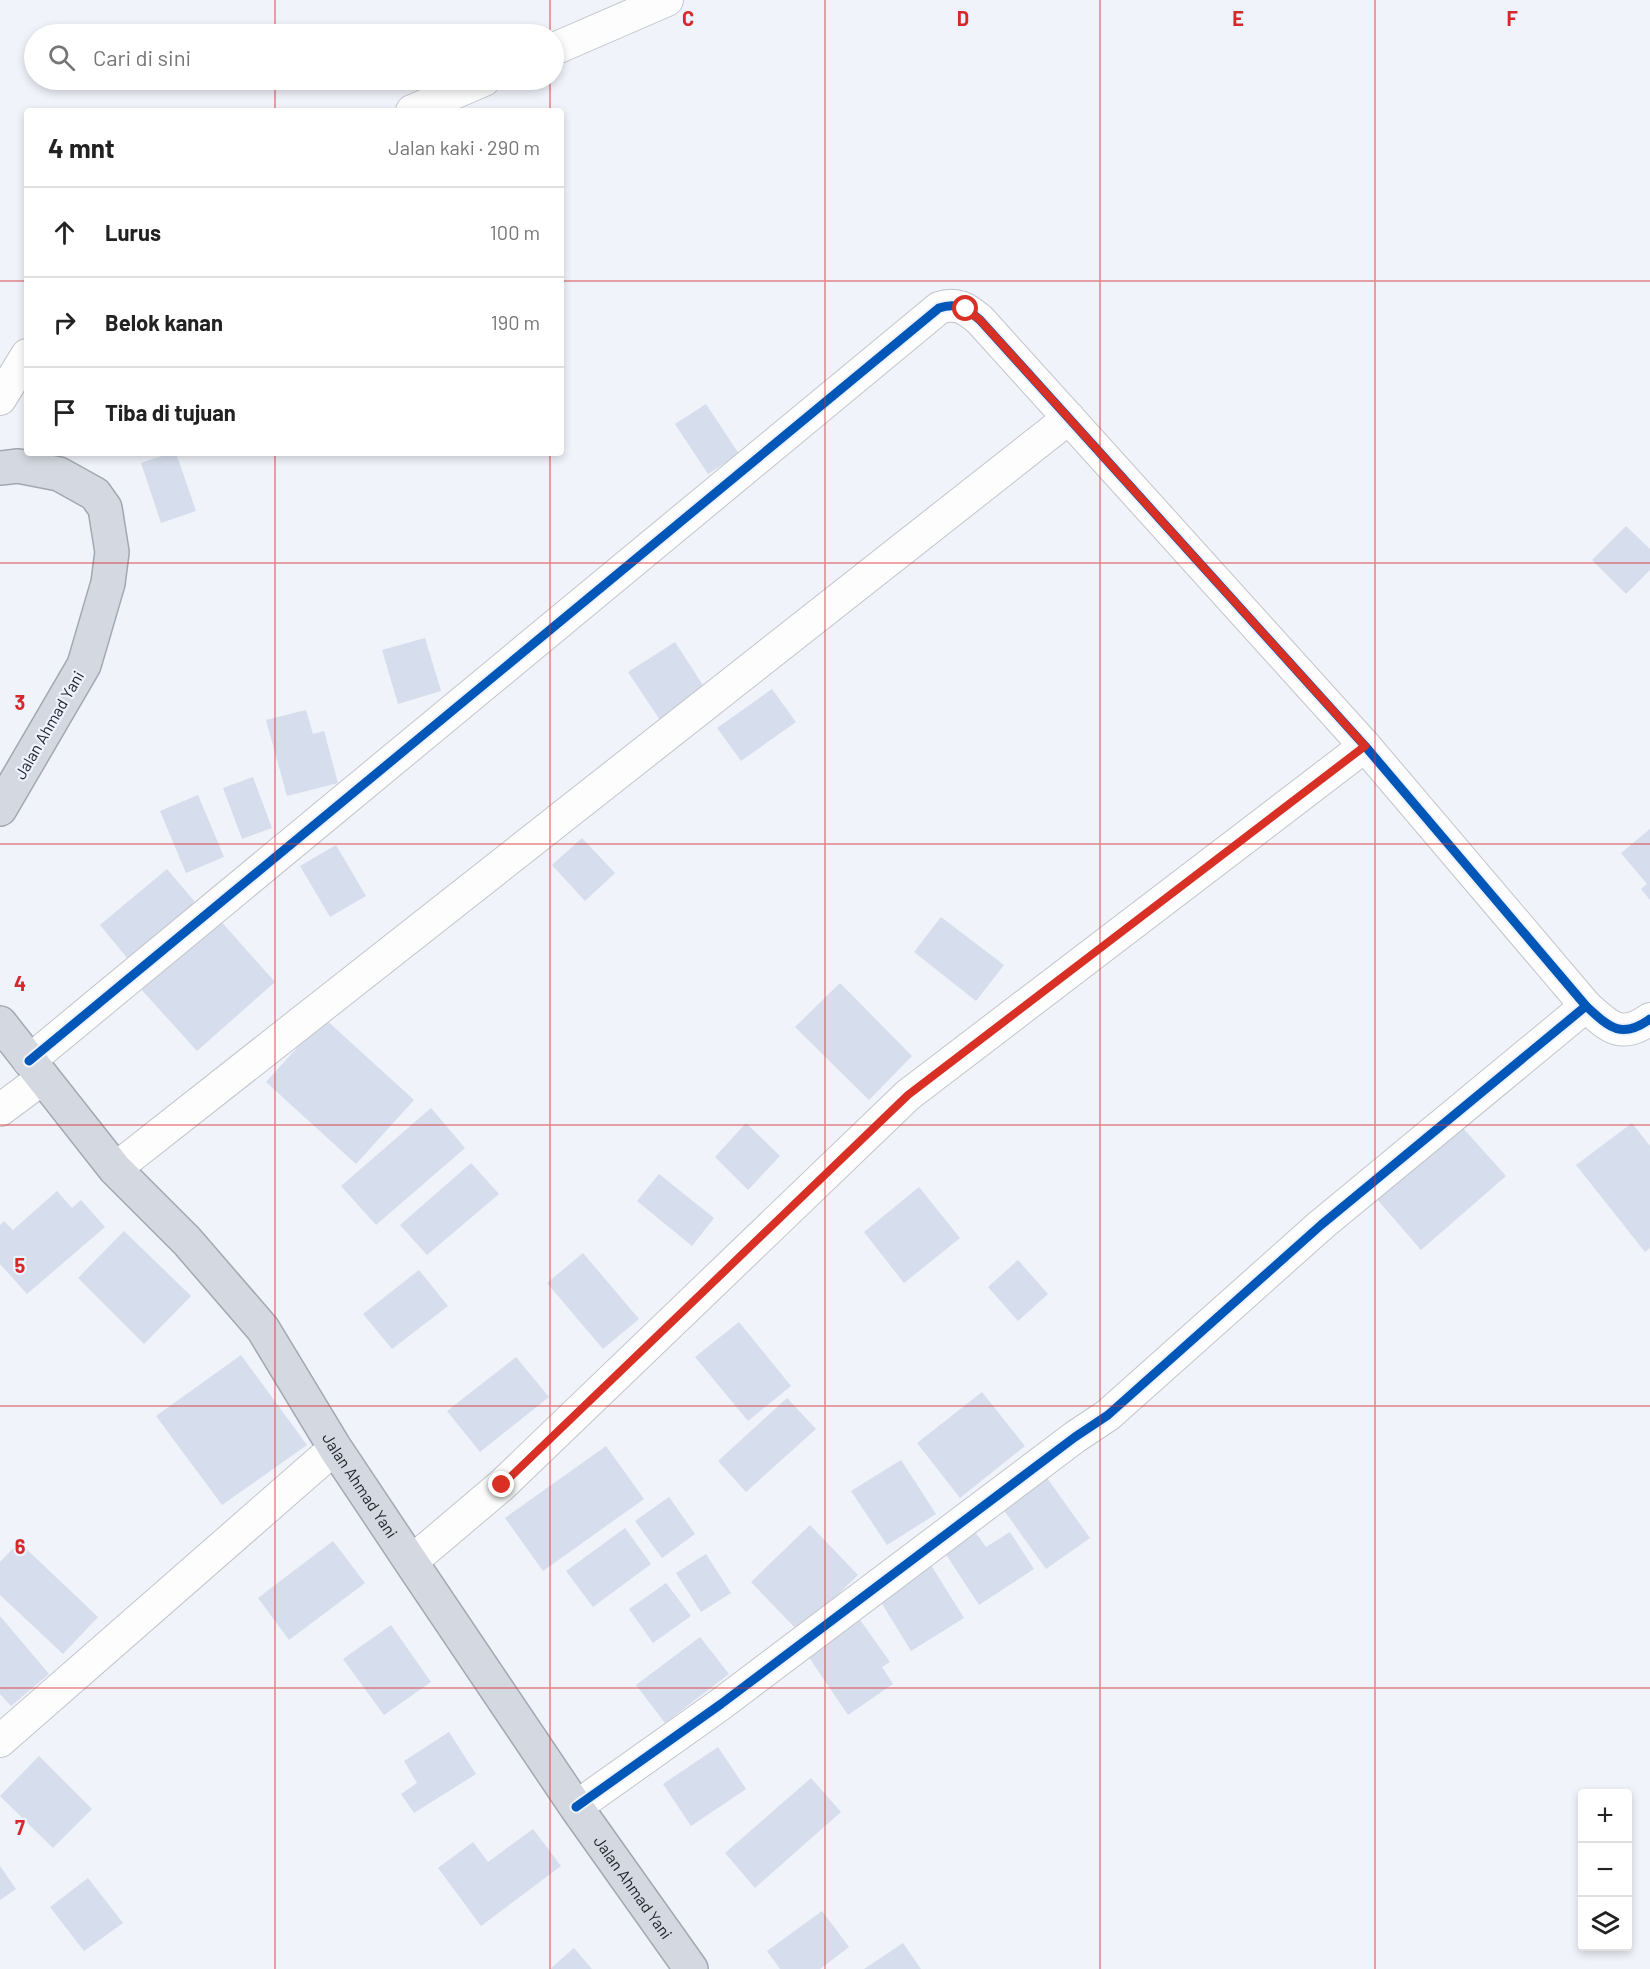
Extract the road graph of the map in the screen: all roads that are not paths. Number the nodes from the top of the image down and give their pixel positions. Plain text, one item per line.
1 (667, 0) edge
2 (564, 46) edge
3 (461, 90) edge
4 (419, 108) edge
5 (24, 360) edge
6 (0, 399) edge
7 (1069, 418) junction
8 (0, 468) edge
9 (1365, 746) junction
10 (0, 809) edge
11 (1586, 1006) junction
12 (1650, 1019) edge
13 (0, 1023) edge
14 (36, 1070) junction
15 (0, 1110) edge
16 (115, 1169) junction
17 (335, 1448) junction
18 (411, 1562) junction
19 (0, 1741) edge
20 (576, 1807) junction
21 (691, 1969) edge

1 - 2 street
3 - 4 street
5 - 6 street
7 - 9 street
7 - 14 street
7 - 16 street
8 - 10 highway, Jalan Ahmad Yani
9 - 11 street
9 - 18 street
11 - 12 street
11 - 20 street
13 - 14 highway, Jalan Ahmad Yani
14 - 15 street
14 - 16 highway, Jalan Ahmad Yani
16 - 17 highway, Jalan Ahmad Yani
17 - 18 highway, Jalan Ahmad Yani
17 - 19 street
18 - 20 highway, Jalan Ahmad Yani
20 - 21 highway, Jalan Ahmad Yani

